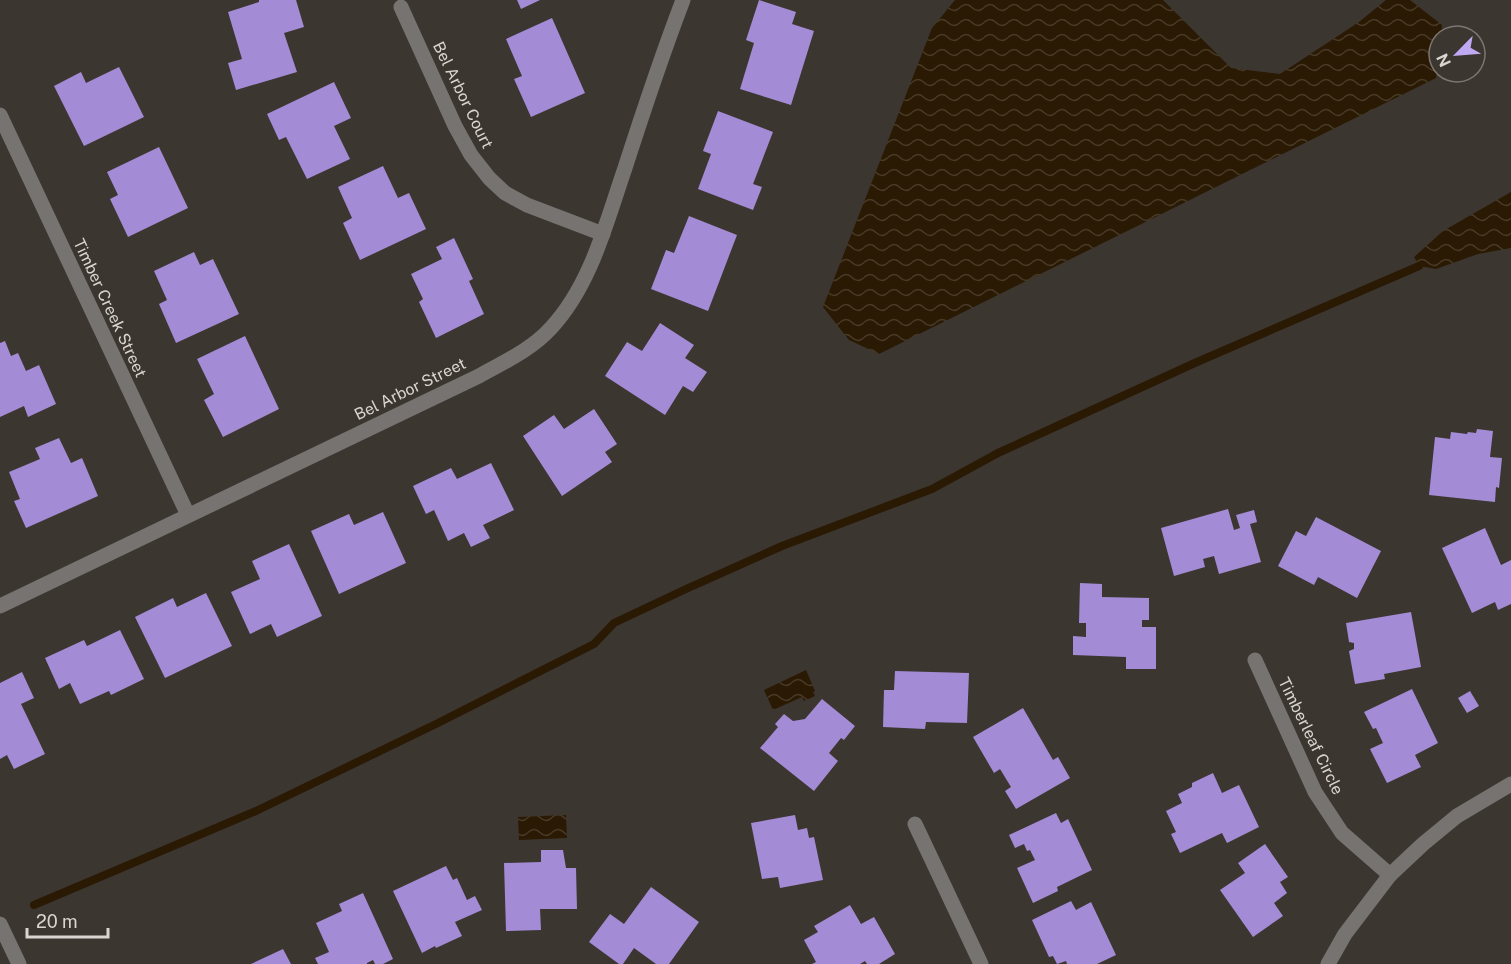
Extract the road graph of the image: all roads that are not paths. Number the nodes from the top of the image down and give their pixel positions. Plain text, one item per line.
1 (683, 0) edge
2 (401, 7) dead end
3 (0, 115) edge
4 (603, 234) junction
5 (188, 515) junction
6 (0, 606) edge
7 (1255, 660) dead end
8 (1511, 784) edge
9 (915, 824) dead end
10 (1390, 875) junction
11 (0, 924) edge
12 (19, 964) edge
13 (981, 964) edge
14 (1328, 964) edge

1 - 4 street, Bel Arbor Street
2 - 4 street, Bel Arbor Court
3 - 5 street, Timber Creek Street
4 - 5 street, Bel Arbor Street
5 - 6 street, Bel Arbor Street
7 - 10 street, Timberleaf Circle
8 - 10 street
9 - 13 street
10 - 14 street
11 - 12 street

